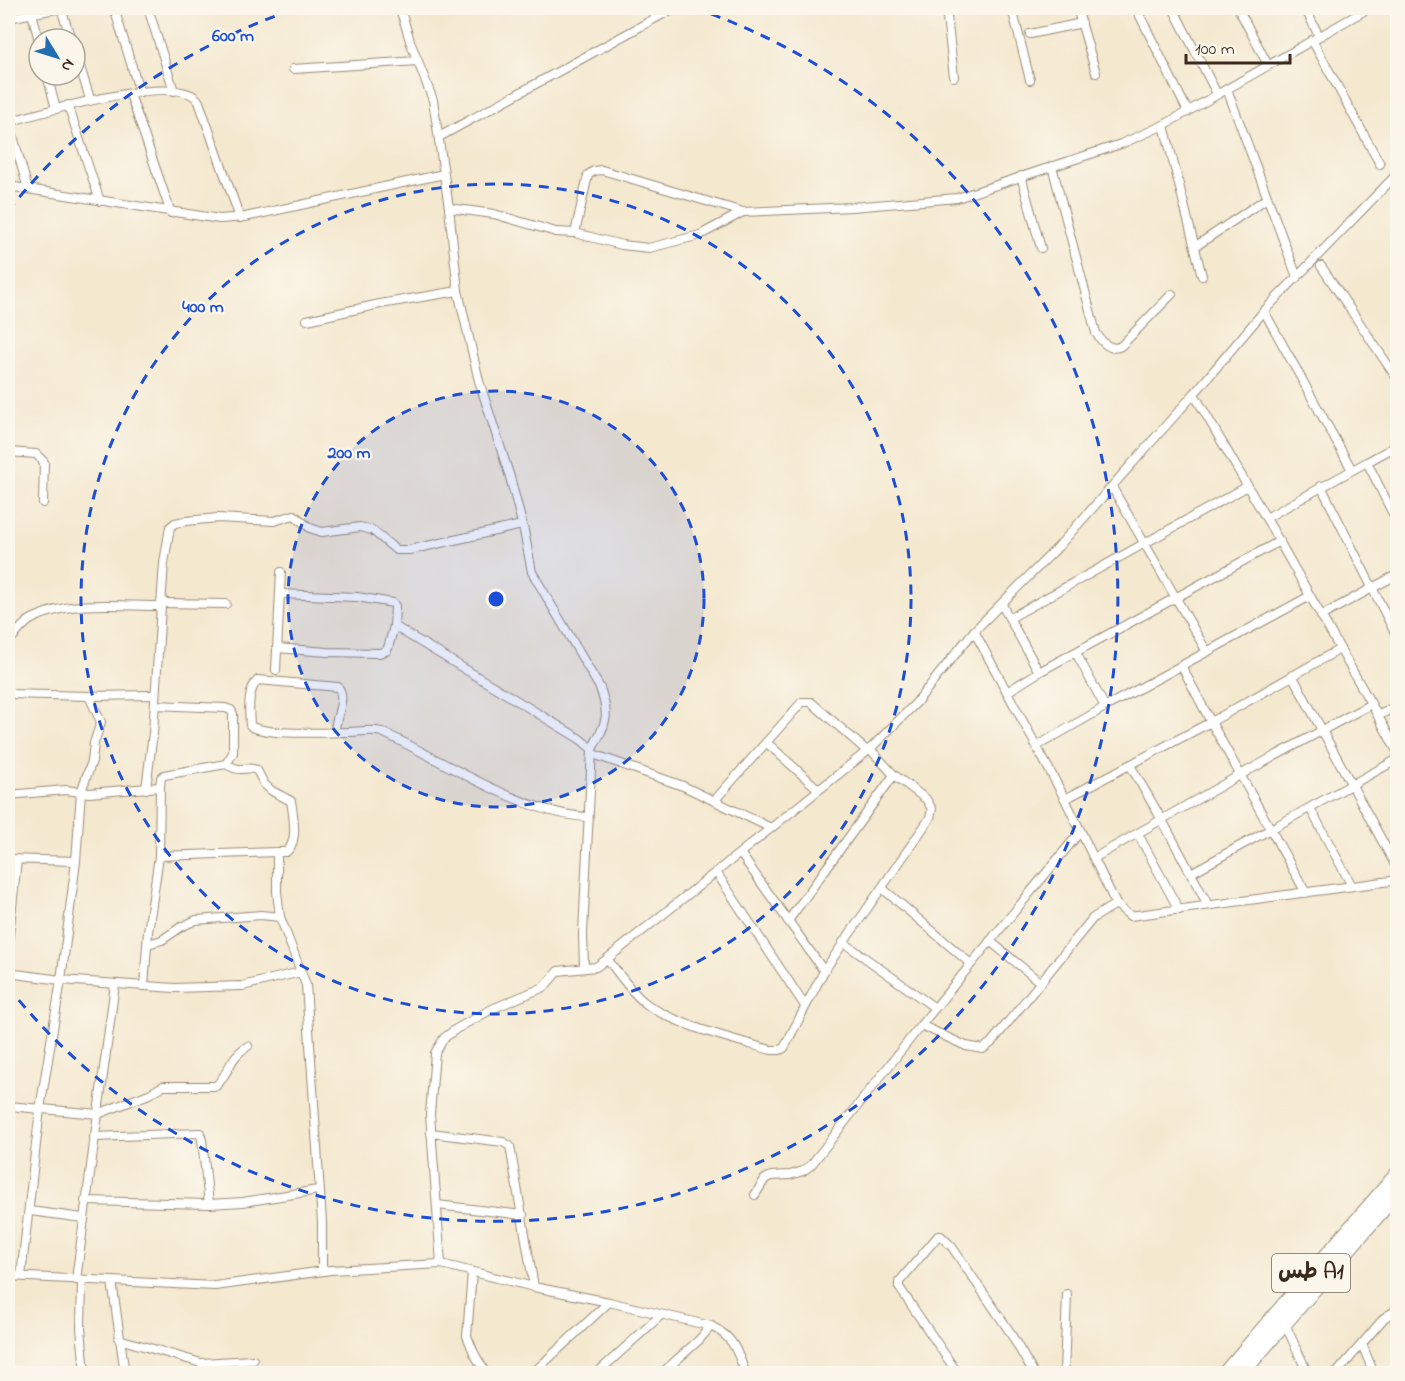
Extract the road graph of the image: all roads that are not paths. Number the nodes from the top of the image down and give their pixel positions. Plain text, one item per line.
1 (61, 8) edge
2 (114, 8) edge
3 (148, 8) edge
4 (400, 8) edge
5 (674, 8) edge
6 (946, 8) edge
7 (1012, 8) edge
8 (1077, 8) edge
9 (1136, 8) edge
10 (1173, 8) edge
11 (1238, 8) edge
12 (1305, 8) edge
13 (1369, 8) edge
14 (32, 13) junction
15 (8, 18) edge
16 (1082, 23) junction
17 (36, 27) edge
18 (67, 27) edge
19 (1030, 34) dead end
20 (1316, 38) junction
21 (418, 61) junction
22 (1268, 65) junction
23 (293, 69) dead end
24 (1096, 73) dead end
25 (954, 77) dead end
26 (1030, 80) dead end
27 (50, 87) edge
28 (86, 87) edge
29 (1227, 89) junction
30 (174, 91) junction
31 (135, 93) junction
32 (1217, 94) junction
33 (90, 99) junction
34 (68, 105) junction
35 (56, 109) junction
36 (1188, 112) junction
37 (8, 122) edge
38 (1164, 125) junction
39 (439, 137) junction
40 (1380, 164) dead end
41 (1052, 166) junction
42 (1398, 173) edge
43 (444, 174) junction
44 (1021, 176) junction
45 (8, 186) edge
46 (28, 189) junction
47 (1268, 198) junction
48 (100, 201) junction
49 (449, 208) junction
50 (743, 212) junction
51 (171, 213) junction
52 (240, 218) junction
53 (575, 233) junction
54 (1196, 246) junction
55 (1041, 248) dead end
56 (1321, 266) dead end
57 (1202, 276) dead end
58 (1297, 277) junction
59 (458, 291) junction
60 (1172, 294) dead end
61 (1264, 311) junction
62 (307, 320) dead end
63 (1398, 380) edge
64 (1194, 394) junction
65 (1398, 445) edge
66 (8, 452) edge
67 (1367, 462) junction
68 (1352, 470) junction
69 (1248, 486) junction
70 (1321, 486) junction
71 (1112, 487) junction
72 (43, 503) dead end
73 (1266, 518) junction
74 (1398, 524) edge
75 (522, 525) junction
76 (1280, 541) junction
77 (1144, 544) junction
78 (281, 572) dead end
79 (1398, 574) edge
80 (1372, 588) junction
81 (280, 594) junction
82 (1310, 596) junction
83 (1175, 598) junction
84 (226, 604) dead end
85 (161, 605) junction
86 (1002, 605) junction
87 (1321, 616) junction
88 (1010, 618) junction
89 (394, 626) junction
90 (974, 631) junction
91 (1398, 639) edge
92 (8, 640) edge
93 (277, 648) junction
94 (1340, 649) junction
95 (1076, 652) junction
96 (1207, 652) junction
97 (1182, 667) junction
98 (276, 670) dead end
99 (1039, 672) junction
100 (1292, 675) junction
101 (1007, 692) junction
102 (8, 694) edge
103 (155, 695) junction
104 (89, 696) junction
105 (1371, 704) junction
106 (155, 705) junction
107 (1398, 705) edge
108 (1105, 707) junction
109 (1378, 716) junction
110 (1211, 722) junction
111 (1322, 730) junction
112 (335, 731) junction
113 (766, 742) junction
114 (1037, 746) junction
115 (869, 750) junction
116 (592, 751) junction
117 (1398, 753) edge
118 (1398, 759) edge
119 (226, 764) junction
120 (1130, 765) junction
121 (894, 775) junction
122 (1240, 775) junction
123 (1352, 785) junction
124 (160, 787) junction
125 (146, 789) junction
126 (818, 789) junction
127 (81, 792) junction
128 (8, 795) edge
129 (1065, 799) junction
130 (714, 801) junction
131 (1310, 808) junction
132 (588, 817) junction
133 (1162, 820) junction
134 (771, 828) junction
135 (1271, 830) junction
136 (1080, 832) junction
137 (1138, 834) junction
138 (277, 852) junction
139 (740, 853) junction
140 (159, 856) junction
141 (1094, 858) junction
142 (8, 859) edge
143 (17, 860) junction
144 (76, 861) junction
145 (1398, 870) edge
146 (716, 872) junction
147 (1191, 873) junction
148 (1398, 879) edge
149 (1352, 886) junction
150 (882, 888) junction
151 (1306, 893) junction
152 (1116, 904) junction
153 (1208, 905) junction
154 (1179, 910) junction
155 (280, 917) junction
156 (9, 919) edge
157 (788, 921) junction
158 (990, 941) junction
159 (843, 942) junction
160 (8, 944) edge
161 (148, 944) junction
162 (607, 959) junction
163 (971, 964) junction
164 (584, 968) junction
165 (824, 971) junction
166 (301, 972) junction
167 (8, 973) edge
168 (61, 980) junction
169 (1041, 983) junction
170 (115, 984) junction
171 (144, 986) junction
172 (805, 1006) junction
173 (934, 1008) junction
174 (921, 1025) junction
175 (248, 1046) dead end
176 (8, 1106) edge
177 (40, 1109) junction
178 (98, 1114) junction
179 (432, 1133) junction
180 (94, 1137) junction
181 (1398, 1173) edge
182 (318, 1190) junction
183 (1398, 1192) edge
184 (755, 1195) dead end
185 (85, 1201) junction
186 (209, 1204) junction
187 (437, 1205) junction
188 (30, 1211) dead end
189 (523, 1215) junction
190 (83, 1218) junction
191 (1332, 1259) junction
192 (441, 1264) junction
193 (322, 1271) junction
194 (472, 1272) junction
195 (8, 1276) edge
196 (21, 1276) junction
197 (79, 1280) junction
198 (112, 1281) junction
199 (534, 1287) junction
200 (1067, 1294) dead end
201 (609, 1302) junction
202 (1398, 1309) edge
203 (661, 1315) junction
204 (1285, 1324) junction
205 (711, 1326) junction
206 (119, 1339) junction
207 (1362, 1344) junction
208 (253, 1360) dead end
209 (85, 1374) edge
210 (125, 1374) edge
211 (486, 1374) edge
212 (532, 1374) edge
213 (596, 1374) edge
214 (661, 1374) edge
215 (746, 1374) edge
216 (958, 1374) edge
217 (1034, 1374) edge
218 (1064, 1374) edge
219 (1224, 1374) edge
220 (1241, 1374) edge
221 (1308, 1374) edge
222 (1336, 1374) edge
223 (1374, 1374) edge

1 - 14 street
1 - 18 street
2 - 31 street
3 - 30 street
4 - 21 street
5 - 39 street
6 - 25 street
7 - 26 street
8 - 16 street
9 - 36 street
10 - 32 street
11 - 22 street
12 - 20 street
13 - 20 street
14 - 15 street
14 - 17 street
16 - 19 street
16 - 24 street
20 - 22 street
20 - 40 street
21 - 23 street
21 - 39 street
22 - 29 street
27 - 35 street
28 - 33 street
29 - 32 street
29 - 47 street
30 - 31 street
30 - 52 street
31 - 33 street
31 - 51 street
32 - 36 street
33 - 34 street
34 - 35 street
34 - 48 street
35 - 37 street
36 - 38 street
37 - 46 street
38 - 41 street
38 - 54 street
39 - 43 street
41 - 44 street
41 - 60 street
42 - 58 street
43 - 49 street
43 - 52 street
44 - 50 street
44 - 55 street
45 - 46 street
46 - 48 street
47 - 54 street
47 - 58 street
48 - 51 street
49 - 53 street
49 - 59 street
50 - 53 street
50 - 53 street
51 - 52 street
54 - 57 street
56 - 63 street
58 - 61 street
59 - 62 street
59 - 75 street
61 - 64 street
61 - 68 street
64 - 69 street
64 - 71 street
65 - 67 street
66 - 72 street
67 - 68 street
67 - 74 street
68 - 70 street
69 - 73 street
69 - 77 street
70 - 73 street
70 - 80 street
71 - 77 street
71 - 86 street
73 - 76 street
75 - 85 street
75 - 116 street
76 - 82 street
76 - 83 street
77 - 83 street
77 - 88 street
78 - 81 street
79 - 80 street
80 - 87 street
80 - 91 street
81 - 89 street
81 - 93 street
82 - 87 street
82 - 96 street
83 - 95 street
83 - 96 street
84 - 85 street
85 - 92 street
85 - 103 street
86 - 88 street
86 - 90 street
87 - 94 street
88 - 99 street
89 - 93 street
89 - 116 street
90 - 101 street
90 - 115 street
93 - 98 street
94 - 100 street
94 - 105 street
95 - 99 street
95 - 108 street
96 - 97 street
97 - 108 street
97 - 110 street
99 - 101 street
100 - 110 street
100 - 111 street
101 - 114 street
102 - 104 street
103 - 104 street
103 - 106 street
104 - 127 street
105 - 109 street
105 - 111 street
106 - 119 street
106 - 125 street
107 - 109 street
108 - 114 street
109 - 117 street
110 - 120 street
110 - 122 street
111 - 122 street
111 - 123 street
112 - 112 street
112 - 132 street
113 - 115 street
113 - 126 street
113 - 130 street
114 - 129 street
115 - 121 street
115 - 126 street
116 - 130 street
116 - 132 street
118 - 123 street
119 - 124 street
119 - 138 street
120 - 129 street
120 - 133 street
121 - 150 street
121 - 157 street
122 - 133 street
122 - 135 street
123 - 131 street
123 - 145 street
124 - 125 street
124 - 140 street
125 - 127 street
126 - 134 street
127 - 128 street
127 - 144 street
129 - 136 street
130 - 134 street
131 - 135 street
131 - 149 street
132 - 164 street
133 - 137 street
133 - 147 street
134 - 139 street
135 - 147 street
135 - 151 street
136 - 141 street
136 - 158 street
137 - 141 street
137 - 154 street
138 - 140 street
138 - 155 street
139 - 146 street
139 - 157 street
140 - 161 street
141 - 152 street
142 - 143 street
143 - 144 street
143 - 156 street
144 - 168 street
146 - 162 street
146 - 172 street
147 - 153 street
148 - 149 street
149 - 151 street
150 - 159 street
150 - 163 street
151 - 153 street
152 - 154 street
152 - 169 street
153 - 154 street
155 - 161 street
155 - 166 street
156 - 160 street
157 - 165 street
158 - 163 street
158 - 169 street
159 - 165 street
159 - 173 street
161 - 171 street
162 - 164 street
162 - 172 street
163 - 173 street
164 - 179 street
165 - 172 street
166 - 171 street
166 - 182 street
167 - 168 street
168 - 170 street
168 - 177 street
169 - 174 street
170 - 171 street
170 - 178 street
173 - 174 street
174 - 184 street
175 - 178 street
176 - 177 street
177 - 178 street
177 - 196 street
178 - 180 street
179 - 187 street
179 - 189 street
180 - 185 street
180 - 186 street
181 - 191 highway, طس A1
182 - 186 street
182 - 193 street
183 - 191 highway, طس A1
185 - 186 street
185 - 190 street
187 - 189 street
187 - 192 street
188 - 190 street
189 - 199 street
190 - 197 street
191 - 204 highway, طس A1
191 - 219 highway, طس A1
192 - 193 street
192 - 194 street
193 - 198 street
194 - 199 street
194 - 211 street
195 - 196 street
196 - 197 street
197 - 198 street
197 - 209 street
198 - 206 street
199 - 201 street
200 - 218 street
201 - 203 street
201 - 212 street
202 - 207 street
203 - 205 street
203 - 213 street
204 - 220 highway, طس A1
204 - 221 street
205 - 214 street
205 - 215 street
206 - 208 street
206 - 210 street
207 - 222 street
207 - 223 street
216 - 217 street

